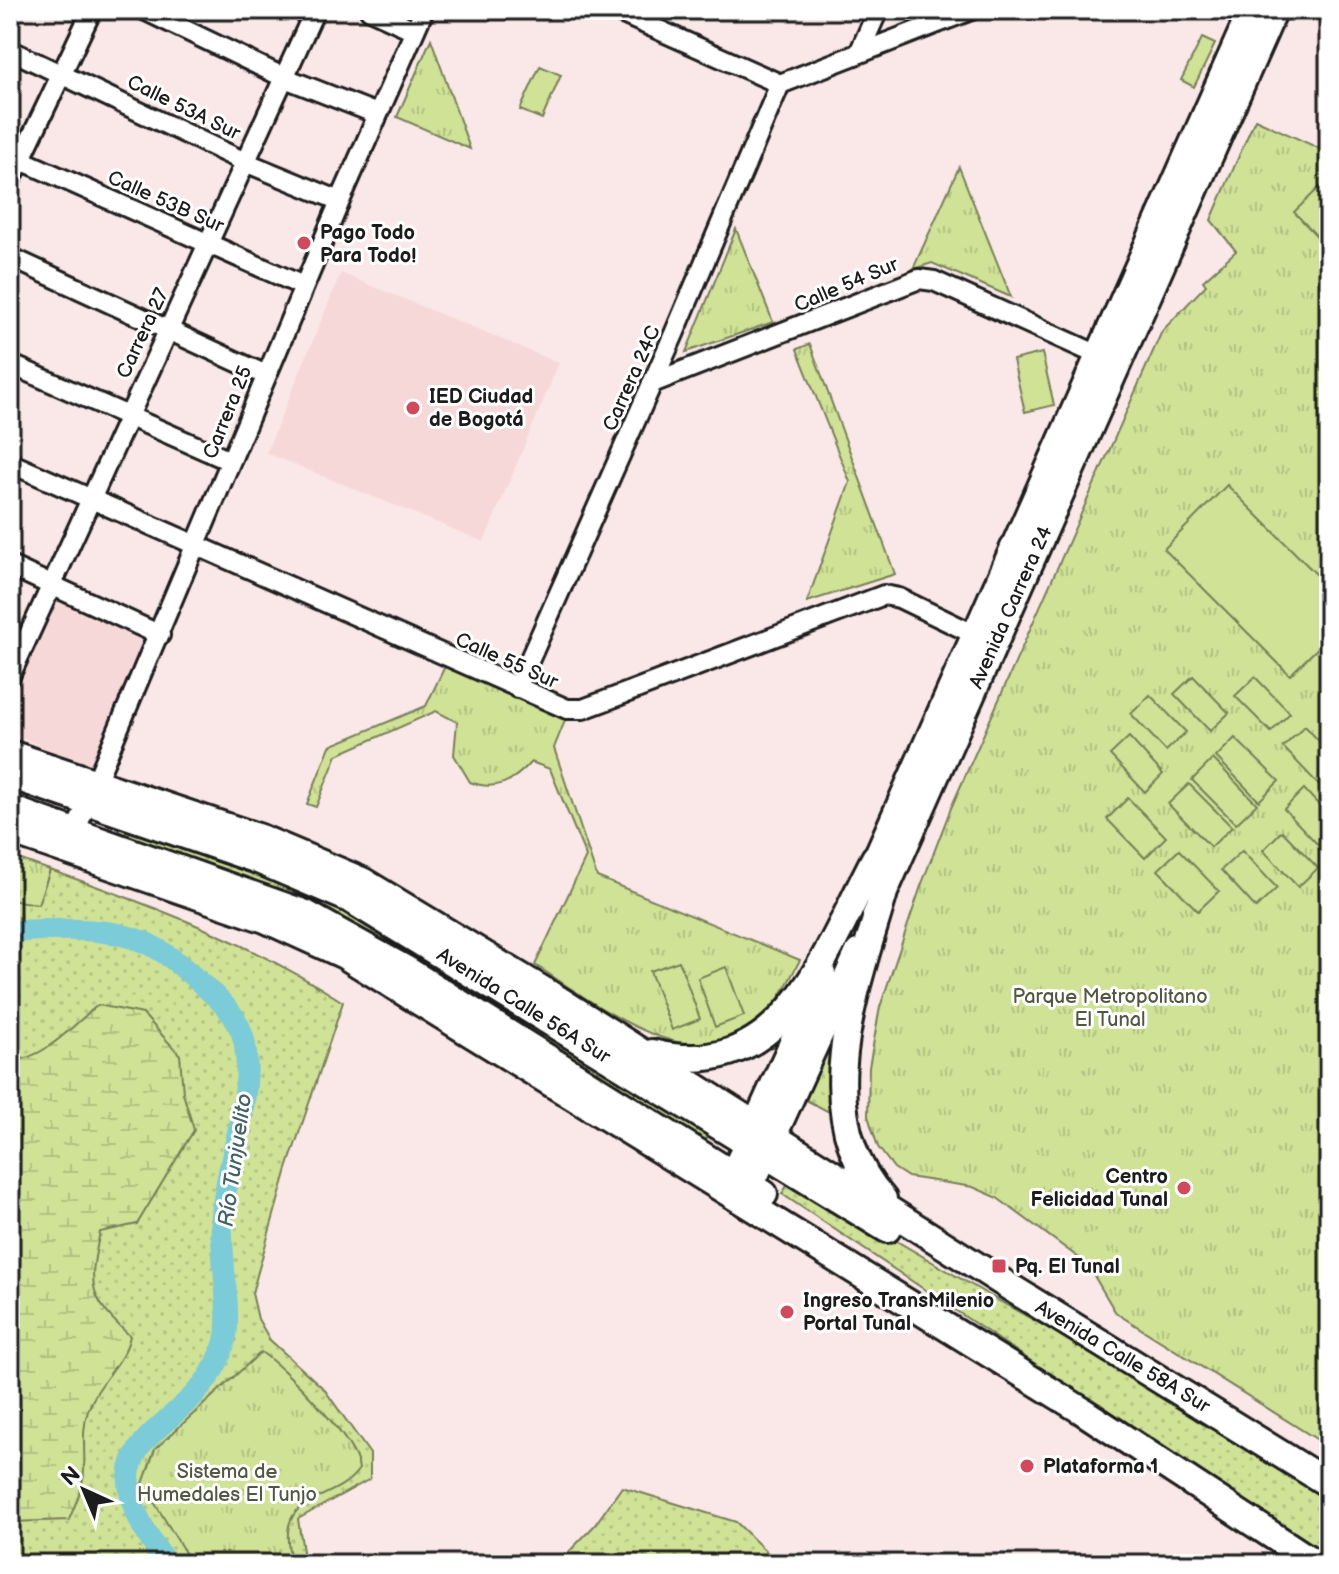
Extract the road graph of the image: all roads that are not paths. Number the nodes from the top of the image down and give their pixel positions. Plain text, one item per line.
1 (92, 10) edge
2 (144, 10) edge
3 (315, 10) edge
4 (370, 10) edge
5 (424, 10) edge
6 (614, 10) edge
7 (878, 10) edge
8 (971, 10) edge
9 (1275, 10) edge
10 (1242, 13) edge
11 (414, 30) junction
12 (10, 50) edge
13 (859, 53) junction
14 (62, 73) junction
15 (285, 78) junction
16 (780, 84) junction
17 (377, 114) junction
18 (15, 158) edge
19 (245, 162) junction
20 (10, 182) edge
21 (340, 201) junction
22 (208, 244) junction
23 (10, 257) edge
24 (303, 286) junction
25 (168, 330) junction
26 (1098, 355) junction
27 (10, 364) edge
28 (266, 375) junction
29 (652, 383) junction
30 (128, 416) junction
31 (230, 461) junction
32 (10, 463) edge
33 (89, 500) junction
34 (196, 548) junction
35 (10, 566) edge
36 (50, 584) junction
37 (160, 635) junction
38 (984, 638) junction
39 (11, 672) edge
40 (517, 688) junction
41 (10, 754) edge
42 (10, 775) edge
43 (92, 793) junction
44 (10, 809) edge
45 (10, 831) edge
46 (75, 832) junction
47 (273, 843) junction
48 (875, 858) junction
49 (313, 882) junction
50 (883, 896) junction
51 (433, 1009) junction
52 (489, 1021) junction
53 (626, 1043) junction
54 (760, 1141) junction
55 (738, 1188) junction
56 (899, 1216) junction
57 (1013, 1289) junction
58 (1329, 1484) edge
59 (1316, 1564) edge

1 - 14 street
2 - 15 street
3 - 15 street, Carrera 27
4 - 11 street
5 - 11 street, Carrera 25
6 - 16 street
7 - 13 street
8 - 13 street
9 - 38 main road, Avenida Carrera 24
10 - 26 main road, Avenida Carrera 24
11 - 17 street, Carrera 25
12 - 14 street, Calle 53A Sur
13 - 16 street
14 - 18 street
14 - 19 street, Calle 53A Sur
15 - 17 street
15 - 19 street, Carrera 27
16 - 29 street, Carrera 24C
17 - 21 street, Carrera 25
18 - 20 street
18 - 22 street, Calle 53B Sur
19 - 21 street, Calle 53A Sur
19 - 22 street, Carrera 27
21 - 24 street, Carrera 25
22 - 24 street, Calle 53B Sur
22 - 25 street, Carrera 27
23 - 25 street
24 - 28 street, Carrera 25
25 - 28 street
25 - 30 street, Carrera 27
26 - 29 street, Calle 54 Sur
26 - 38 main road, Avenida Carrera 24
27 - 30 street
28 - 31 street, Carrera 25
29 - 40 street, Carrera 24C
30 - 31 street
30 - 33 street, Carrera 27
31 - 34 street, Carrera 25
32 - 33 street, Calle 55 Sur
33 - 34 street, Calle 55 Sur
33 - 36 street, Carrera 27
34 - 37 street, Carrera 25
34 - 40 street, Calle 55 Sur
35 - 36 street
36 - 37 street
36 - 39 street, Carrera 27
37 - 43 street, Carrera 25
38 - 40 street, Calle 55 Sur
38 - 48 main road, Avenida Carrera 24
38 - 50 main road, Avenida Carrera 24
41 - 43 highway, Avenida Calle 56A Sur
42 - 43 highway, Avenida Calle 56A Sur
43 - 46 street, Carrera 25
43 - 47 highway, Avenida Calle 56A Sur
43 - 49 highway, Avenida Calle 56A Sur
44 - 46 highway, Avenida Calle 56A Sur
45 - 51 highway
46 - 52 highway, Avenida Calle 56A Sur
47 - 49 highway
47 - 53 highway, Avenida Calle 56A Sur
48 - 53 highway
48 - 54 main road, Avenida Carrera 24
49 - 54 highway, Avenida Calle 56A Sur
50 - 54 main road, Avenida Carrera 24
50 - 56 highway
51 - 52 highway
51 - 55 highway
52 - 55 highway, Avenida Calle 56A Sur
53 - 54 highway, Avenida Calle 56A Sur
54 - 55 main road, Avenida Carrera 24
54 - 56 highway, Avenida Calle 58A Sur
54 - 57 highway, Avenida Calle 56A Sur
55 - 59 highway
56 - 57 highway, Avenida Calle 58A Sur
57 - 58 highway, Avenida Calle 58A Sur

